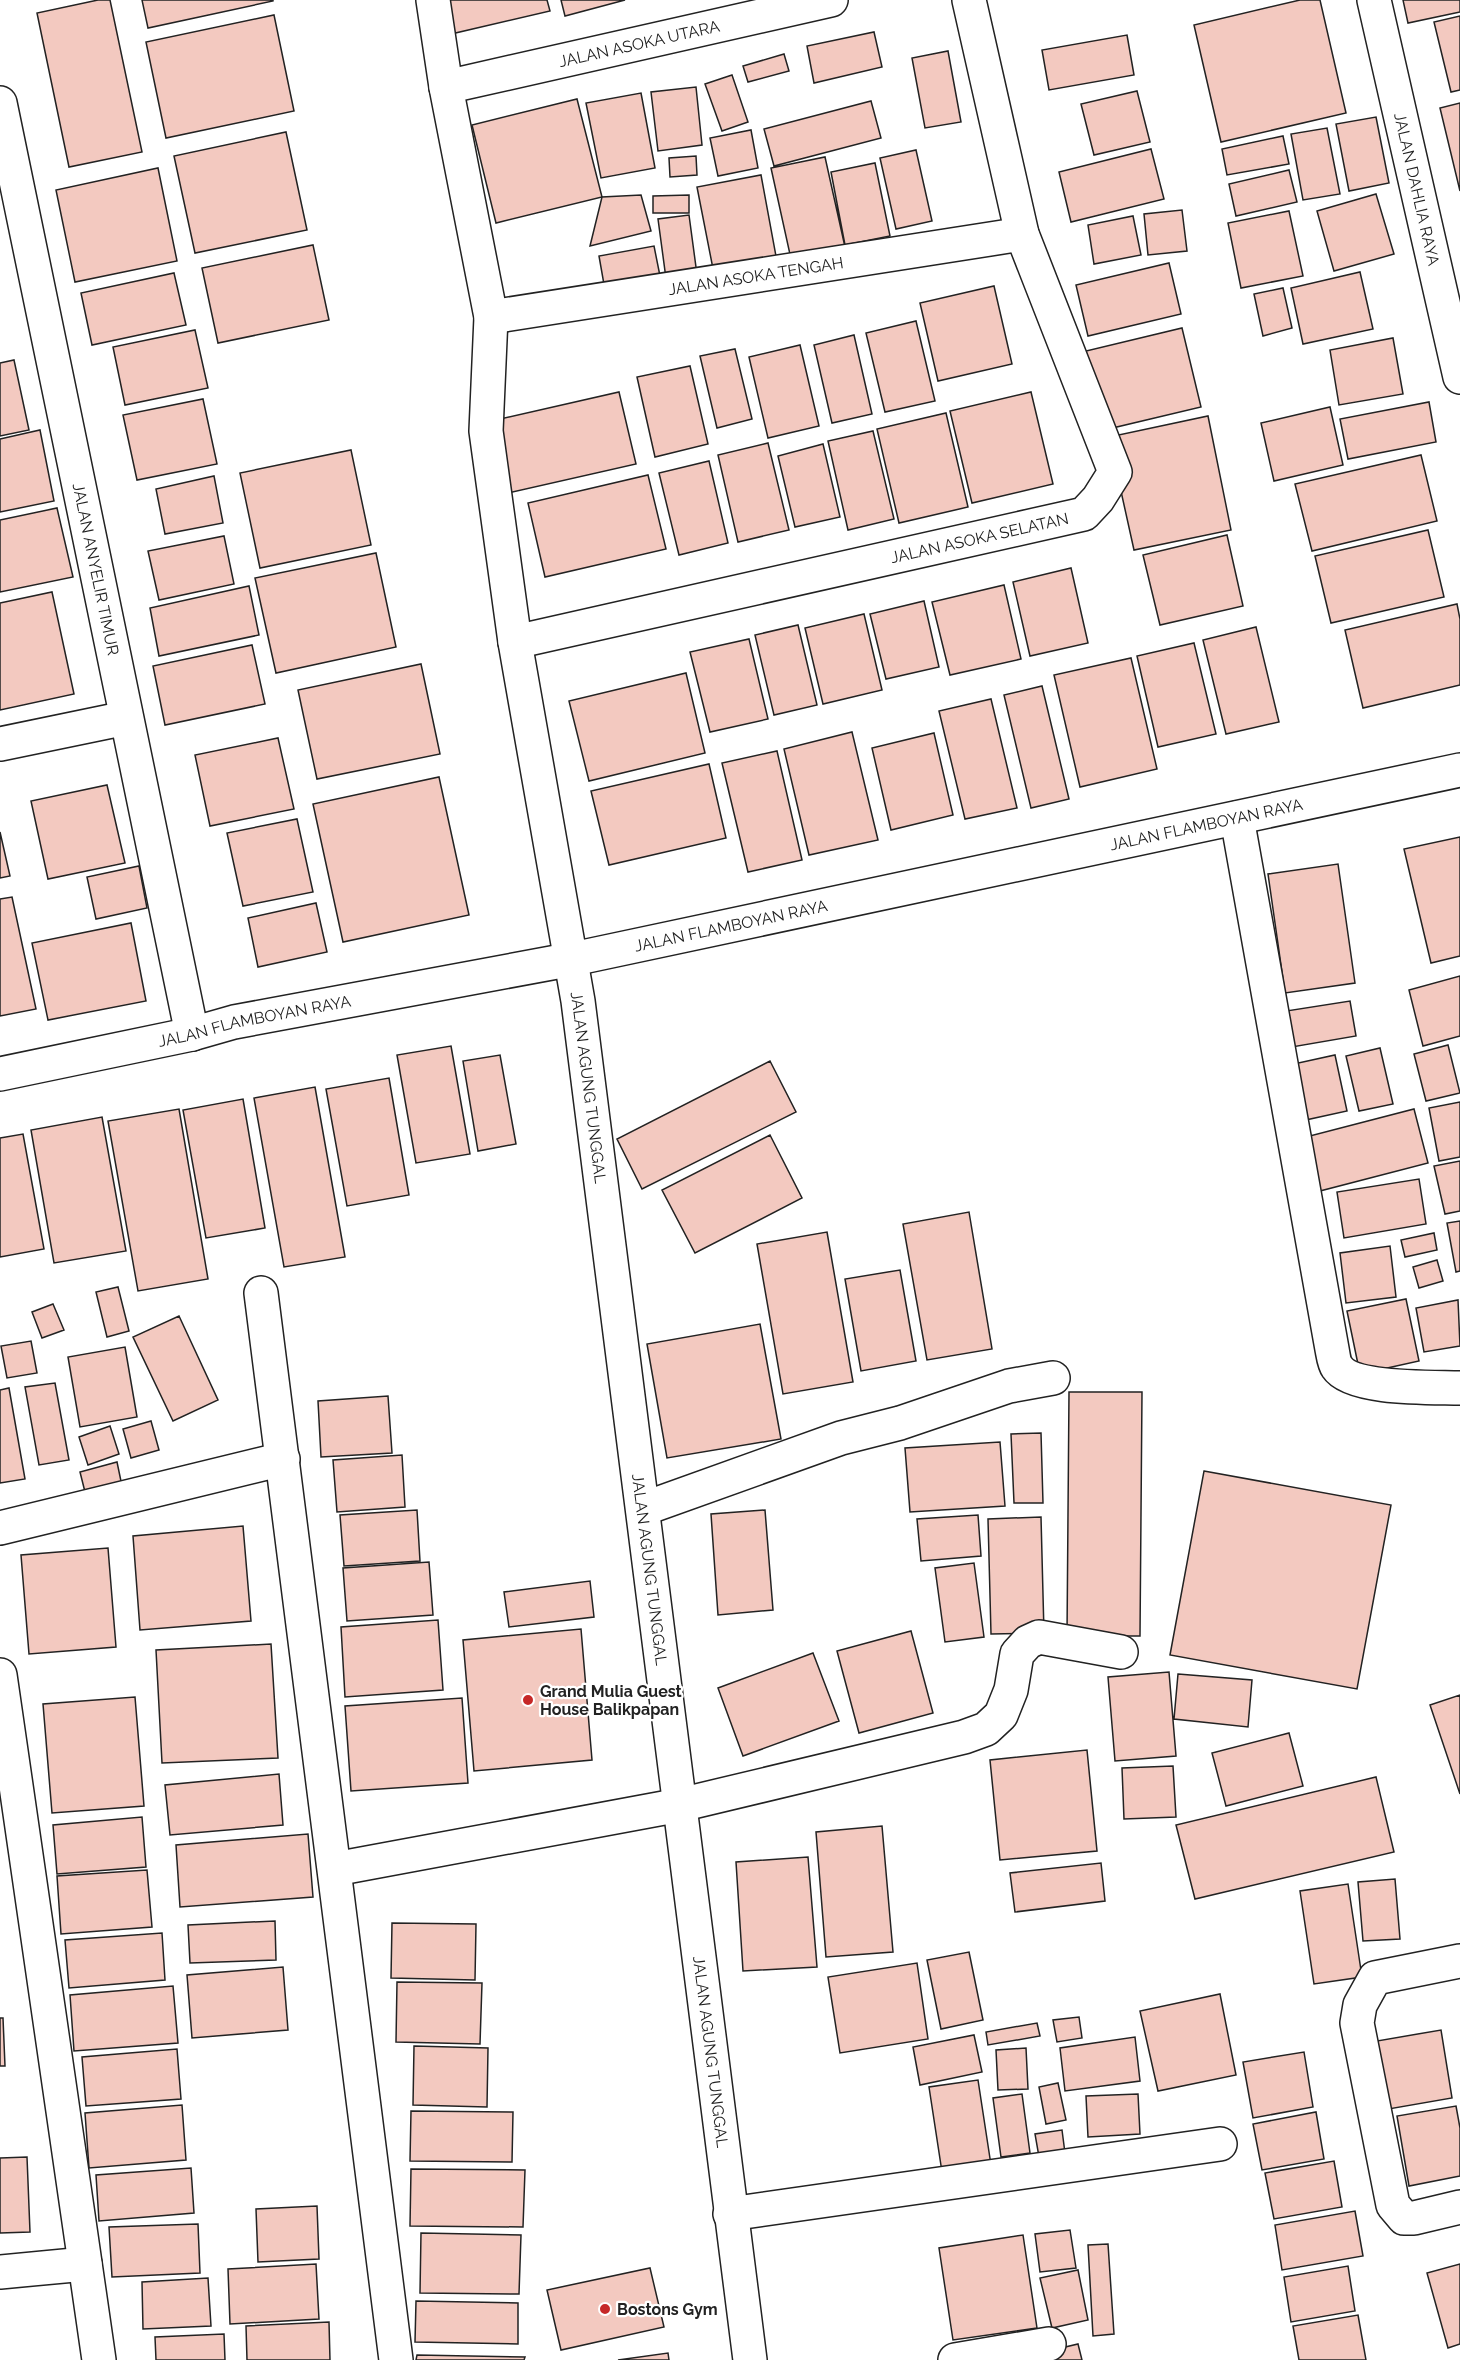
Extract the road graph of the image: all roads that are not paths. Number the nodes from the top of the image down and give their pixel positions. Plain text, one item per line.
1 (433, 0) edge
2 (831, 0) edge
3 (969, 0) edge
4 (1374, 0) edge
5 (446, 87) junction
6 (0, 103) edge
7 (10, 208) edge
8 (1022, 234) junction
9 (491, 317) junction
10 (1460, 378) edge
11 (515, 642) junction
12 (126, 718) junction
13 (0, 744) edge
14 (1460, 770) edge
15 (1237, 818) junction
16 (573, 959) junction
17 (192, 1034) junction
18 (0, 1074) edge
19 (261, 1293) dead end
20 (1053, 1378) dead end
21 (1460, 1388) edge
22 (283, 1459) junction
23 (643, 1509) junction
24 (0, 1528) edge
25 (1121, 1652) dead end
26 (0, 1675) edge
27 (680, 1805) junction
28 (335, 1869) junction
29 (1460, 1961) edge
30 (1220, 2144) dead end
31 (1460, 2207) edge
32 (730, 2214) junction
33 (85, 2264) junction
34 (0, 2272) edge
35 (1048, 2344) dead end
36 (99, 2360) edge
37 (396, 2360) edge
38 (750, 2360) edge
39 (956, 2360) edge

1 - 5 street, JALAN AGUNG TUNGGAL
2 - 5 street, JALAN ASOKA UTARA
3 - 8 street, JALAN ASOKA SELATAN
4 - 10 street, JALAN DAHLIA RAYA
5 - 9 street, JALAN AGUNG TUNGGAL
6 - 7 street, JALAN ANYELIR TIMUR
7 - 12 street, JALAN ANYELIR TIMUR
8 - 9 street, JALAN ASOKA TENGAH
8 - 11 street, JALAN ASOKA SELATAN
9 - 11 street, JALAN AGUNG TUNGGAL
11 - 16 street, JALAN AGUNG TUNGGAL
12 - 13 street
12 - 17 street, JALAN ANYELIR TIMUR
14 - 15 street, JALAN FLAMBOYAN RAYA
15 - 16 street, JALAN FLAMBOYAN RAYA
15 - 21 street
16 - 17 street, JALAN FLAMBOYAN RAYA
16 - 23 street, JALAN AGUNG TUNGGAL
17 - 18 street, JALAN FLAMBOYAN RAYA
19 - 22 street
20 - 23 street
22 - 24 street
22 - 28 street
23 - 27 street, JALAN AGUNG TUNGGAL
25 - 27 street
26 - 33 street
27 - 28 street
27 - 32 street, JALAN AGUNG TUNGGAL
28 - 37 street
29 - 31 street
30 - 32 street
32 - 38 street, JALAN AGUNG TUNGGAL
33 - 34 street
33 - 36 street
35 - 39 street

